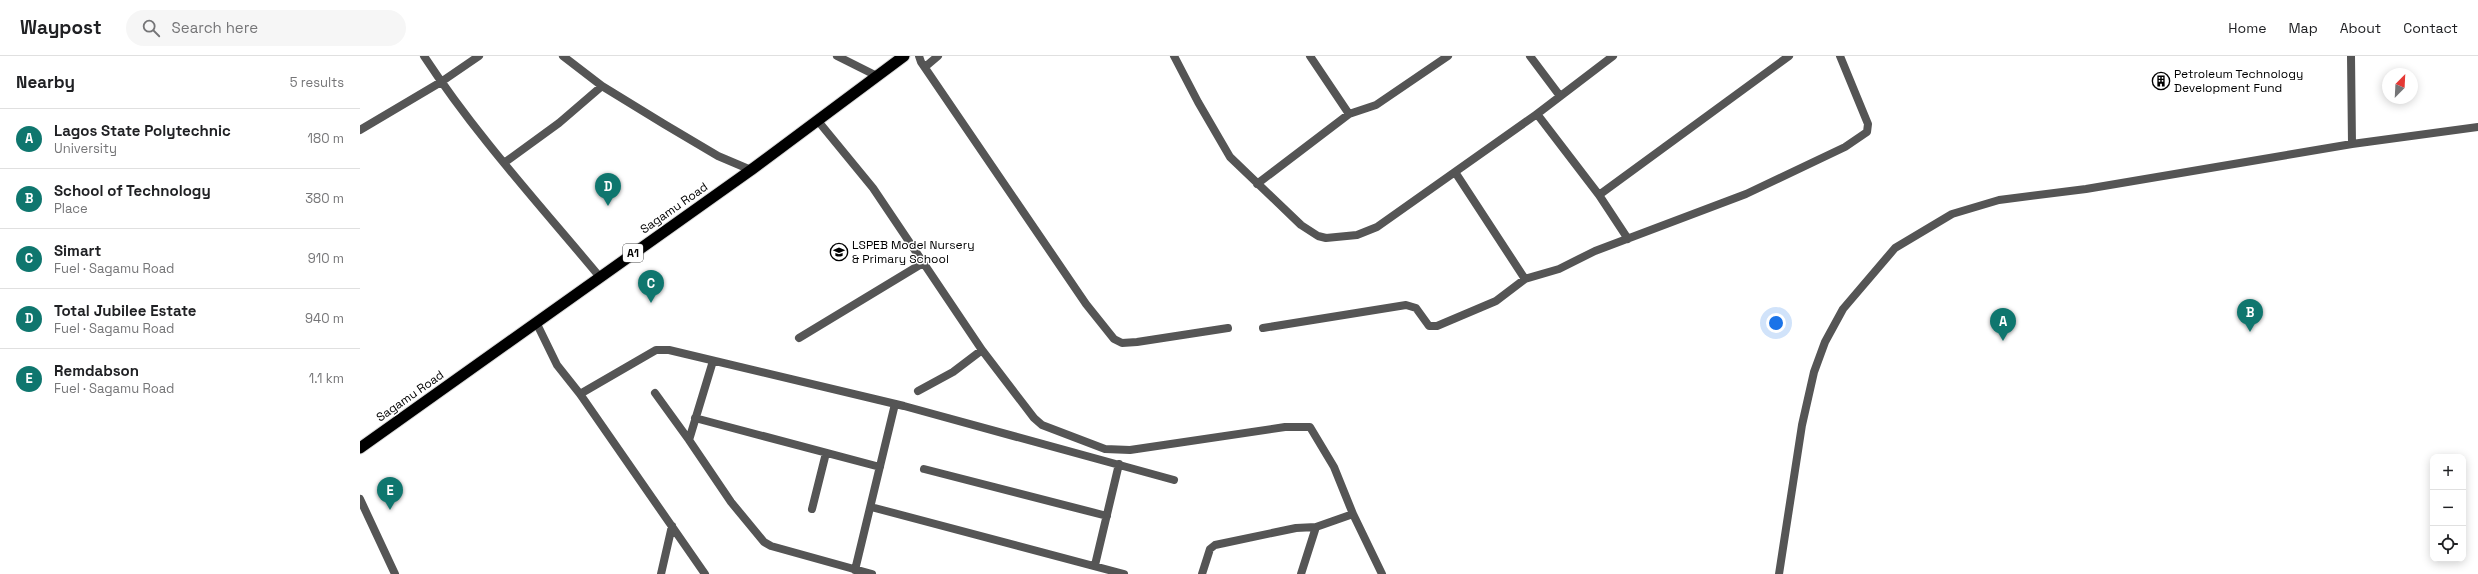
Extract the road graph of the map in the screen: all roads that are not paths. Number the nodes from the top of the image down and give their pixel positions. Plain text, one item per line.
1 (424, 56) edge
2 (479, 56) edge
3 (563, 56) edge
4 (837, 56) edge
5 (904, 56) edge
6 (919, 56) edge
7 (938, 56) edge
8 (1174, 56) edge
9 (1310, 56) edge
10 (1448, 56) edge
11 (1530, 56) edge
12 (1612, 56) edge
13 (1789, 56) edge
14 (1840, 56) edge
15 (2351, 56) edge
16 (925, 67) junction
17 (877, 76) junction
18 (441, 82) junction
19 (602, 86) junction
20 (1560, 96) junction
21 (1349, 114) junction
22 (1537, 114) junction
23 (818, 121) junction
24 (2478, 128) edge
25 (360, 130) edge
26 (2352, 144) junction
27 (504, 163) junction
28 (751, 170) junction
29 (1455, 172) junction
30 (1257, 184) junction
31 (1599, 195) junction
32 (1628, 239) junction
33 (923, 263) junction
34 (599, 276) junction
35 (1525, 279) junction
36 (536, 322) junction
37 (1228, 328) dead end
38 (1263, 328) dead end
39 (799, 338) dead end
40 (982, 350) junction
41 (713, 361) junction
42 (918, 392) dead end
43 (655, 393) dead end
44 (580, 394) junction
45 (895, 404) junction
46 (695, 418) junction
47 (689, 440) junction
48 (360, 448) edge
49 (826, 453) junction
50 (1119, 464) junction
51 (880, 467) junction
52 (924, 469) dead end
53 (1174, 480) dead end
54 (360, 500) edge
55 (871, 507) junction
56 (812, 509) dead end
57 (1353, 514) junction
58 (1106, 516) junction
59 (672, 526) junction
60 (1316, 527) junction
61 (1095, 565) junction
62 (855, 570) junction
63 (395, 574) edge
64 (661, 574) edge
65 (705, 574) edge
66 (872, 574) edge
67 (1124, 574) edge
68 (1202, 574) edge
69 (1301, 574) edge
70 (1382, 574) edge
71 (1779, 574) edge

1 - 18 street
2 - 18 street
3 - 19 street
4 - 17 street
5 - 17 highway, Sagamu Road / A1
6 - 16 street
7 - 16 street
8 - 30 street
9 - 21 street
10 - 21 street
11 - 20 street
12 - 20 street
13 - 31 street
14 - 32 street
15 - 26 street
16 - 37 street
17 - 23 highway, Sagamu Road / A1
18 - 25 street
18 - 27 street
19 - 27 street
19 - 28 street
20 - 22 street
21 - 30 street
22 - 29 street
22 - 31 street
23 - 28 highway, Sagamu Road / A1
23 - 33 street
24 - 26 street
26 - 71 street
27 - 34 street
28 - 34 highway, Sagamu Road / A1
29 - 30 street
29 - 35 street
31 - 32 street
32 - 35 street
33 - 39 street
33 - 40 street
34 - 36 highway, Sagamu Road / A1
35 - 38 street
36 - 44 street
36 - 48 highway, Sagamu Road / A1
40 - 42 street
40 - 57 street
41 - 44 street
41 - 45 street
41 - 46 street
43 - 47 street
44 - 59 street
45 - 50 street
45 - 51 street
46 - 47 street
46 - 49 street
47 - 62 street
49 - 51 street
49 - 56 street
50 - 53 street
50 - 58 street
51 - 55 street
52 - 58 street
54 - 63 street
55 - 61 street
55 - 62 street
57 - 60 street
57 - 70 street
58 - 61 street
59 - 64 street
59 - 65 street
60 - 68 street
60 - 69 street
61 - 67 street
62 - 66 street

